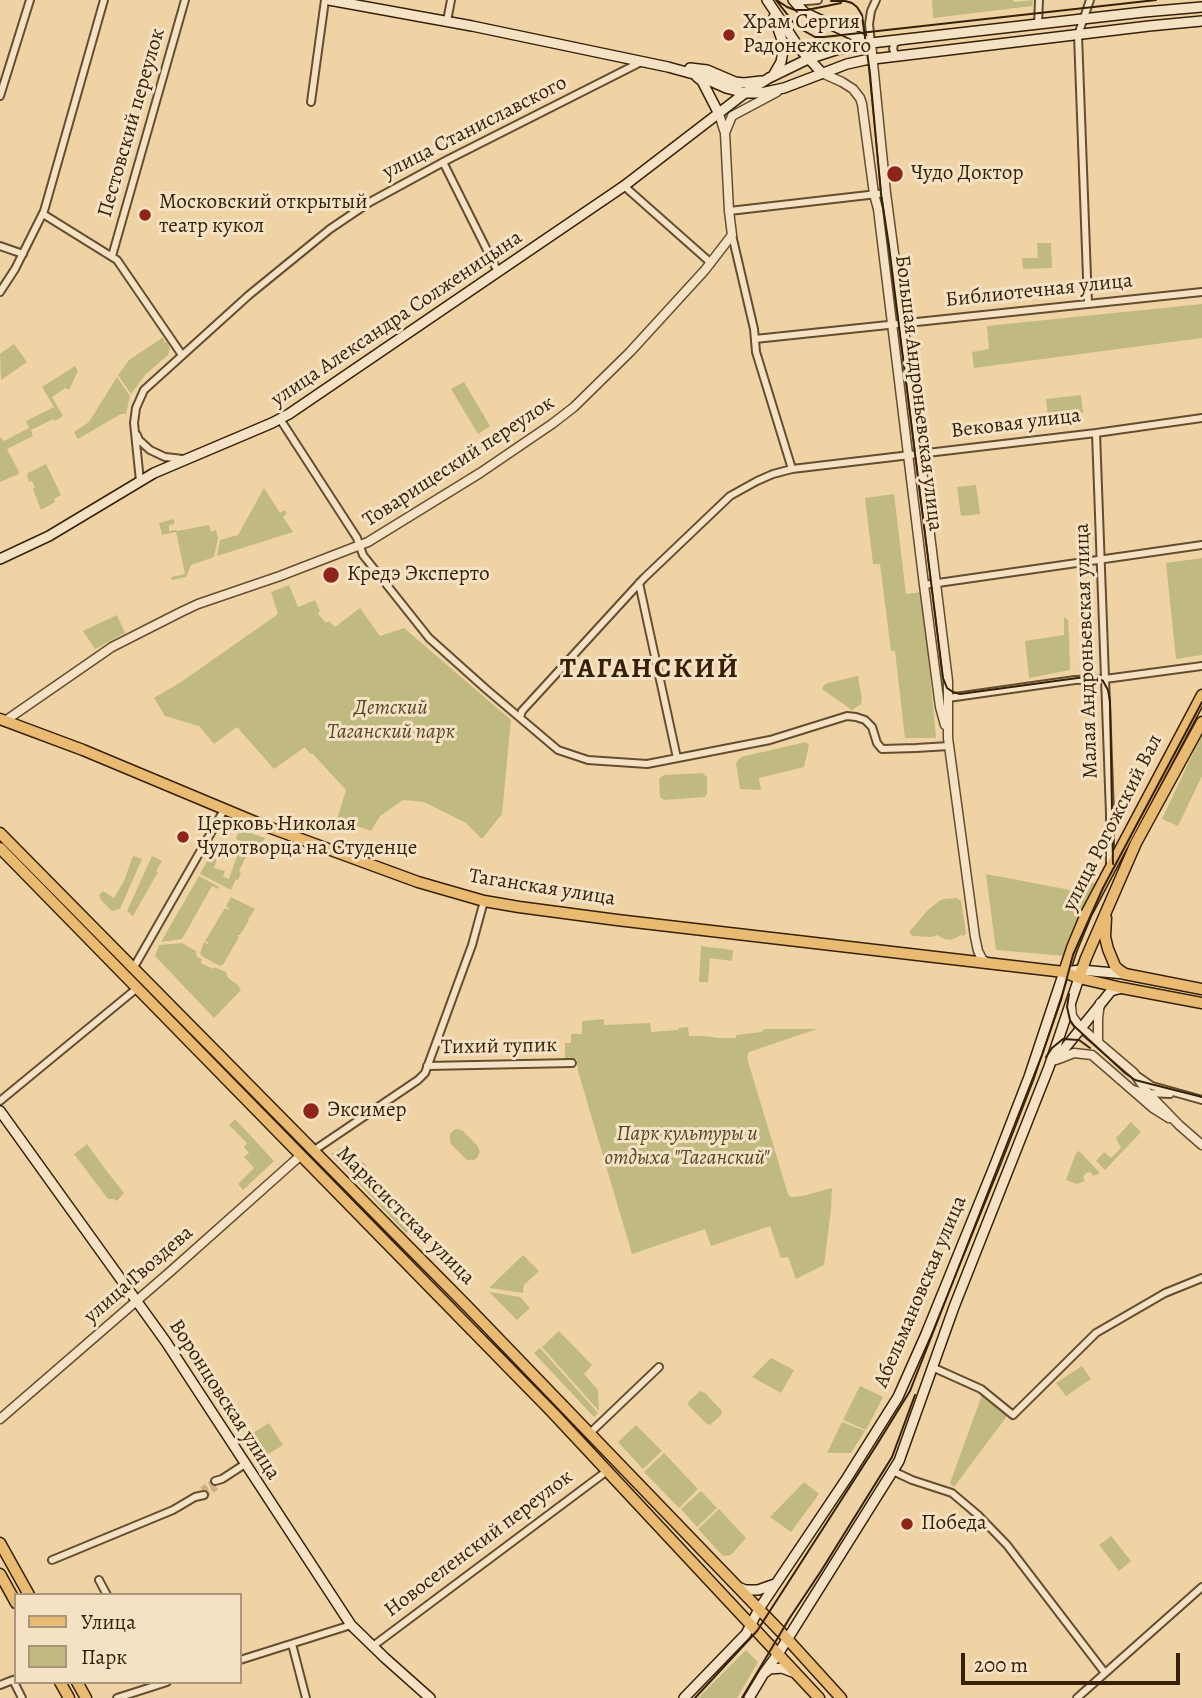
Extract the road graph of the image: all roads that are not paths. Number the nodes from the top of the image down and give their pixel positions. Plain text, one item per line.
1 (30, 0) edge
2 (104, 0) edge
3 (185, 0) edge
4 (327, 0) edge
5 (451, 0) edge
6 (818, 0) edge
7 (876, 0) edge
8 (1039, 0) edge
9 (1090, 0) edge
10 (793, 1) edge
11 (769, 3) edge
12 (1202, 7) edge
13 (1083, 19) junction
14 (447, 21) junction
15 (1202, 21) edge
16 (1038, 24) junction
17 (1104, 32) junction
18 (1078, 35) junction
19 (898, 41) junction
20 (871, 43) junction
21 (900, 56) junction
22 (808, 58) junction
23 (872, 60) junction
24 (641, 62) junction
25 (668, 67) junction
26 (822, 74) junction
27 (695, 75) junction
28 (771, 77) junction
29 (784, 88) junction
30 (745, 93) junction
31 (0, 96) edge
32 (312, 102) dead end
33 (719, 114) junction
34 (725, 133) junction
35 (443, 162) junction
36 (624, 186) junction
37 (886, 193) junction
38 (874, 194) junction
39 (729, 211) junction
40 (43, 214) junction
41 (732, 235) junction
42 (0, 246) edge
43 (23, 254) junction
44 (112, 256) junction
45 (711, 262) junction
46 (498, 272) junction
47 (0, 292) edge
48 (1202, 292) edge
49 (1088, 304) junction
50 (903, 323) junction
51 (891, 324) junction
52 (755, 339) junction
53 (182, 355) junction
54 (1202, 418) edge
55 (280, 419) junction
56 (135, 430) junction
57 (1096, 433) junction
58 (920, 453) junction
59 (907, 455) junction
60 (185, 459) junction
61 (792, 469) junction
62 (140, 481) junction
63 (1202, 545) edge
64 (360, 546) junction
65 (0, 559) edge
66 (1101, 559) junction
67 (639, 583) junction
68 (936, 584) junction
69 (924, 585) junction
70 (1202, 666) edge
71 (1105, 679) junction
72 (1202, 695) edge
73 (948, 698) junction
74 (520, 717) junction
75 (3, 720) edge
76 (1202, 722) edge
77 (948, 742) junction
78 (677, 758) junction
79 (224, 810) junction
80 (0, 833) edge
81 (0, 849) edge
82 (1110, 869) junction
83 (484, 901) junction
84 (1107, 908) junction
85 (989, 963) junction
86 (134, 967) junction
87 (1064, 972) junction
88 (1080, 974) junction
89 (1125, 974) junction
90 (1122, 988) junction
91 (136, 989) junction
92 (1202, 989) edge
93 (1100, 1003) junction
94 (1202, 1003) edge
95 (1070, 1006) junction
96 (1080, 1027) junction
97 (1098, 1042) junction
98 (572, 1063) dead end
99 (427, 1066) junction
100 (1049, 1068) junction
101 (1134, 1073) junction
102 (1161, 1089) junction
103 (1175, 1094) junction
104 (1151, 1097) junction
105 (1202, 1100) edge
106 (0, 1101) edge
107 (1164, 1110) junction
108 (0, 1111) edge
109 (1179, 1125) junction
110 (1202, 1145) edge
111 (313, 1151) junction
112 (300, 1156) junction
113 (998, 1157) junction
114 (1013, 1163) junction
115 (1202, 1278) edge
116 (137, 1300) junction
117 (940, 1301) junction
118 (954, 1307) junction
119 (659, 1367) dead end
120 (932, 1367) junction
121 (0, 1419) edge
122 (590, 1433) junction
123 (245, 1464) junction
124 (607, 1471) junction
125 (893, 1471) junction
126 (218, 1482) tunnel mouth
127 (203, 1492) tunnel mouth
128 (0, 1543) edge
129 (51, 1560) dead end
130 (0, 1574) edge
131 (99, 1580) dead end
132 (776, 1583) junction
133 (738, 1587) junction
134 (1202, 1587) edge
135 (28, 1593) edge
136 (106, 1593) edge
137 (14, 1599) edge
138 (759, 1609) junction
139 (751, 1624) junction
140 (351, 1625) junction
141 (788, 1639) junction
142 (292, 1644) junction
143 (373, 1646) junction
144 (778, 1654) junction
145 (242, 1659) edge
146 (818, 1672) junction
147 (764, 1673) junction
148 (1105, 1673) junction
149 (797, 1674) junction
150 (14, 1680) edge
151 (806, 1684) junction
152 (0, 1685) edge
153 (150, 1685) edge
154 (117, 1698) edge
155 (306, 1698) edge
156 (430, 1698) edge
157 (684, 1698) edge
158 (749, 1698) edge
159 (819, 1698) edge
160 (841, 1698) edge
161 (1077, 1698) edge

1 - 31 street
2 - 40 street
3 - 44 street, Пестовский переулок
4 - 14 main road
4 - 32 street
5 - 14 street
6 - 10 street
7 - 20 street
8 - 16 street
9 - 13 street
10 - 20 main road
11 - 22 main road
11 - 28 main road
12 - 13 main road, улица Александра Солженицына
13 - 16 main road, улица Александра Солженицына
13 - 17 street
13 - 18 street
14 - 24 main road
15 - 17 main road
16 - 19 main road, улица Александра Солженицына
17 - 18 main road
18 - 21 main road
18 - 49 street
19 - 20 main road, улица Александра Солженицына
19 - 21 street
20 - 22 main road, улица Александра Солженицына
20 - 23 street, Большая Андроньевская улица
21 - 23 main road
22 - 26 main road
22 - 28 main road, улица Александра Солженицына
23 - 26 main road
23 - 37 street, Большая Андроньевская улица
24 - 25 main road
24 - 35 street, улица Станиславского
25 - 27 main road
25 - 28 main road
26 - 29 main road
26 - 38 street, Большая Андроньевская улица
27 - 30 main road
27 - 33 main road
28 - 30 main road, улица Александра Солженицына
29 - 30 main road
29 - 34 street
30 - 33 main road, улица Александра Солженицына
33 - 34 street
33 - 36 main road, улица Александра Солженицына
34 - 39 street
35 - 46 street
35 - 53 street, улица Станиславского
36 - 45 street
36 - 46 main road, улица Александра Солженицына
37 - 38 street
37 - 50 street, Большая Андроньевская улица
38 - 39 street
38 - 51 street, Большая Андроньевская улица
39 - 41 street
40 - 43 street
40 - 44 street
41 - 45 street, Товарищеский переулок
41 - 52 street
42 - 43 street
43 - 47 street
44 - 53 street
45 - 64 street, Товарищеский переулок
46 - 55 main road, улица Александра Солженицына
48 - 49 street, Библиотечная улица
49 - 50 street, Библиотечная улица
50 - 51 street, Библиотечная улица
50 - 58 street, Большая Андроньевская улица
51 - 52 street, Библиотечная улица
51 - 59 street, Большая Андроньевская улица
52 - 61 street
53 - 56 street, улица Станиславского
54 - 57 street, Вековая улица
55 - 60 main road, улица Александра Солженицына
55 - 64 street
56 - 60 street
56 - 62 street, улица Станиславского
57 - 58 street, Вековая улица
57 - 66 street, Малая Андроньевская улица
58 - 59 street, Вековая улица
58 - 68 street, Большая Андроньевская улица
59 - 61 street, Вековая улица
59 - 69 street, Большая Андроньевская улица
60 - 62 main road, улица Александра Солженицына
61 - 67 street, Вековая улица
62 - 65 main road, улица Александра Солженицына
63 - 66 street
64 - 74 street
64 - 75 street, Товарищеский переулок
66 - 68 street
66 - 71 street, Малая Андроньевская улица
67 - 74 street, Вековая улица
67 - 78 street
68 - 69 street
68 - 73 street, Большая Андроньевская улица
69 - 77 street, Большая Андроньевская улица
70 - 71 street
71 - 73 street
71 - 82 street, Малая Андроньевская улица
72 - 82 main road, улица Рогожский Вал
73 - 77 street, Большая Андроньевская улица
74 - 78 street
75 - 79 main road, Таганская улица
76 - 84 main road, улица Рогожский Вал
77 - 78 street
77 - 85 street, Большая Андроньевская улица
79 - 83 main road, Таганская улица
79 - 86 street
80 - 86 main road, Марксистская улица
81 - 91 main road, Марксистская улица
82 - 87 main road, улица Рогожский Вал
83 - 85 main road, Таганская улица
83 - 99 street
84 - 88 main road, улица Рогожский Вал
84 - 89 main road
85 - 87 main road, Таганская улица
86 - 111 main road, Марксистская улица
87 - 88 main road, Таганская улица
87 - 113 main road, Абельмановская улица
88 - 89 main road
88 - 90 main road, Таганская улица
88 - 95 main road, Абельмановская улица
89 - 92 main road
90 - 93 main road
90 - 94 main road, Таганская улица
91 - 106 street
91 - 112 main road, Марксистская улица
93 - 96 main road
93 - 97 street
95 - 96 street
95 - 100 main road, Абельмановская улица
96 - 97 street
96 - 100 main road
97 - 101 street
98 - 99 street, Тихий тупик
99 - 111 street
100 - 104 street
100 - 114 main road, Абельмановская улица
101 - 102 street
101 - 104 street
102 - 103 street
102 - 104 street
103 - 104 street
103 - 105 street
103 - 107 street
104 - 107 street
104 - 109 street
107 - 109 street
108 - 116 main road, Воронцовская улица
109 - 110 street
111 - 122 main road, Марксистская улица
112 - 116 street, улица Гвоздева
112 - 124 main road, Марксистская улица
113 - 114 street
113 - 117 main road, Абельмановская улица
114 - 118 main road, Абельмановская улица
115 - 120 street
116 - 121 street, улица Гвоздева
116 - 123 main road, Воронцовская улица
117 - 118 street
117 - 132 main road, Абельмановская улица
118 - 120 main road, Абельмановская улица
119 - 122 street
120 - 125 main road, Абельмановская улица
122 - 133 main road, Марксистская улица
123 - 126 street
123 - 140 main road, Воронцовская улица
124 - 139 main road, Марксистская улица
124 - 143 street, Новоселенский переулок
125 - 141 main road, Абельмановская улица
125 - 148 street
127 - 129 street
128 - 135 main road
130 - 137 main road
131 - 136 street
132 - 133 main road
132 - 138 main road, Абельмановская улица
133 - 138 main road, Марксистская улица
134 - 148 street
138 - 139 main road, Абельмановская улица
138 - 141 main road, Марксистская улица
139 - 144 main road, Марксистская улица
139 - 157 main road, Абельмановская улица
140 - 142 street
140 - 143 main road, Воронцовская улица
141 - 144 main road, Абельмановская улица
141 - 146 main road, Марксистская улица
142 - 145 street
142 - 155 street
143 - 156 main road, Воронцовская улица
144 - 147 main road, Абельмановская улица
144 - 149 main road, Марксистская улица
146 - 151 main road
146 - 160 main road, Марксистская улица
147 - 149 main road
147 - 158 main road, Абельмановская улица
148 - 161 street
149 - 151 main road, Марксистская улица
150 - 152 street
151 - 159 main road, Марксистская улица
153 - 154 street

